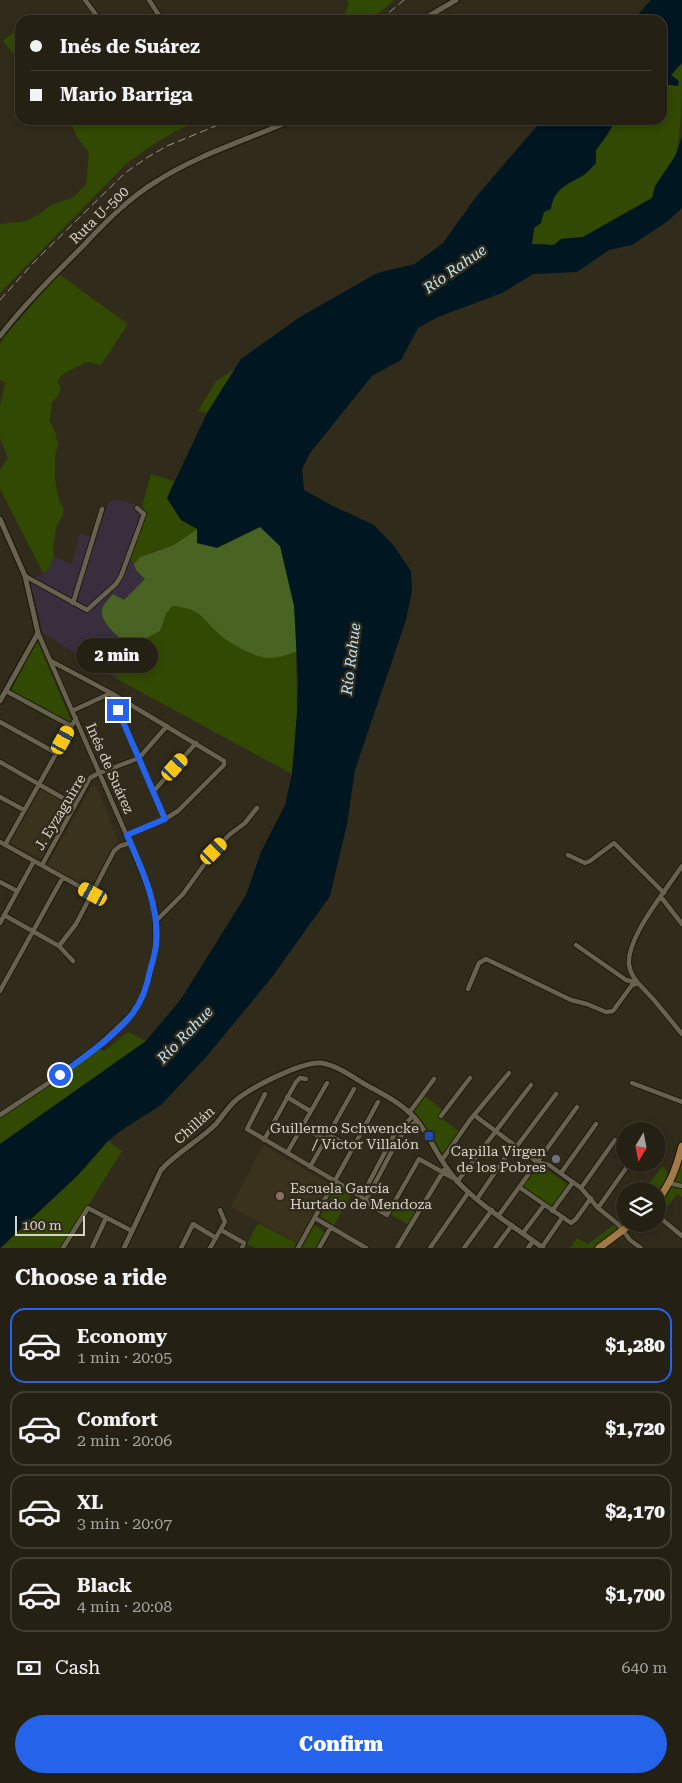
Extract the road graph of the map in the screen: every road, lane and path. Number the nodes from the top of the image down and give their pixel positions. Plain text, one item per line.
1 (85, 0) edge
2 (148, 0) edge
3 (456, 0) edge
4 (96, 15) edge
5 (158, 15) edge
6 (430, 15) edge
7 (280, 125) edge
8 (0, 336) edge
9 (137, 508) dead end
10 (102, 509) dead end
11 (0, 519) edge
12 (25, 576) junction
13 (73, 603) junction
14 (38, 632) junction
15 (51, 661) junction
16 (6, 691) junction
17 (111, 693) junction
18 (0, 701) edge
19 (72, 711) junction
20 (76, 718) junction
21 (0, 722) edge
22 (71, 726) junction
23 (167, 726) junction
24 (196, 743) junction
25 (56, 753) junction
26 (139, 758) junction
27 (0, 762) edge
28 (100, 773) junction
29 (38, 784) junction
30 (153, 792) junction
31 (0, 797) edge
32 (75, 805) junction
33 (257, 808) dead end
34 (24, 810) junction
35 (165, 819) junction
36 (127, 835) junction
37 (2, 843) edge
38 (130, 843) junction
39 (568, 855) dead end
40 (34, 861) junction
41 (42, 865) junction
42 (682, 866) edge
43 (63, 877) junction
44 (0, 882) edge
45 (17, 891) junction
46 (93, 894) junction
47 (663, 894) junction
48 (4, 915) junction
49 (156, 921) junction
50 (0, 923) edge
51 (682, 924) edge
52 (33, 931) junction
53 (576, 945) dead end
54 (59, 946) junction
55 (73, 962) dead end
56 (638, 983) junction
57 (468, 989) dead end
58 (0, 991) edge
59 (682, 1034) edge
60 (509, 1073) dead end
61 (470, 1078) dead end
62 (306, 1079) dead end
63 (434, 1079) dead end
64 (632, 1083) dead end
65 (327, 1084) dead end
66 (531, 1085) dead end
67 (354, 1089) dead end
68 (265, 1094) dead end
69 (556, 1094) dead end
70 (287, 1097) junction
71 (378, 1102) dead end
72 (682, 1102) edge
73 (577, 1107) dead end
74 (310, 1111) junction
75 (408, 1112) junction
76 (0, 1114) edge
77 (441, 1116) dead end
78 (474, 1116) junction
79 (415, 1118) junction
80 (596, 1124) dead end
81 (302, 1126) junction
82 (496, 1132) junction
83 (327, 1138) junction
84 (264, 1140) junction
85 (616, 1140) dead end
86 (517, 1146) junction
87 (682, 1146) edge
88 (353, 1148) junction
89 (286, 1153) junction
90 (442, 1160) junction
91 (537, 1162) junction
92 (310, 1167) junction
93 (446, 1167) junction
94 (381, 1168) junction
95 (442, 1172) junction
96 (623, 1172) edge
97 (561, 1173) junction
98 (456, 1180) junction
99 (335, 1181) junction
100 (573, 1182) junction
101 (669, 1184) junction
102 (682, 1186) edge
103 (519, 1187) junction
104 (581, 1188) junction
105 (666, 1188) edge
106 (364, 1192) junction
107 (468, 1192) junction
108 (357, 1194) junction
109 (369, 1195) junction
110 (591, 1198) junction
111 (477, 1199) junction
112 (366, 1200) junction
113 (544, 1205) junction
114 (598, 1208) junction
115 (220, 1210) dead end
116 (492, 1210) junction
117 (552, 1211) junction
118 (499, 1215) junction
119 (106, 1218) junction
120 (315, 1218) junction
121 (562, 1218) junction
122 (616, 1224) edge
123 (666, 1224) edge
124 (512, 1225) junction
125 (331, 1227) junction
126 (221, 1230) junction
127 (132, 1231) junction
128 (619, 1232) edge
129 (624, 1232) edge
130 (523, 1233) junction
131 (682, 1236) edge
132 (216, 1238) junction
133 (533, 1241) junction
134 (358, 1243) junction
135 (243, 1246) edge
136 (432, 1247) edge
137 (63, 1248) edge
138 (92, 1248) edge
139 (124, 1248) edge
140 (181, 1248) edge
141 (210, 1248) edge
142 (298, 1248) edge
143 (319, 1248) edge
144 (354, 1248) edge
145 (366, 1248) edge
146 (398, 1248) edge
147 (464, 1248) edge
148 (495, 1248) edge
149 (528, 1248) edge
150 (543, 1248) edge
151 (599, 1248) edge
152 (641, 1248) edge

1 - 4 street
2 - 5 street
3 - 6 street
7 - 8 street, Ruta U-500
9 - 13 street
10 - 13 street
11 - 12 street, Inés de Suárez
12 - 13 street
12 - 14 street, Inés de Suárez
14 - 15 street, Inés de Suárez
14 - 16 street
15 - 17 street
15 - 19 street, Inés de Suárez
16 - 18 street
16 - 22 street
17 - 19 street
17 - 23 street
17 - 26 street
19 - 20 street, Inés de Suárez
20 - 22 street
20 - 28 street, Inés de Suárez
21 - 25 street
22 - 25 street
23 - 24 street
23 - 26 street
24 - 30 street
24 - 35 street
25 - 29 street
26 - 28 street
26 - 30 street
27 - 29 street
28 - 32 street, J. Eyzaguirre
28 - 36 street, Inés de Suárez
29 - 32 street
29 - 34 street
30 - 35 street
31 - 34 street
32 - 41 street, J. Eyzaguirre
33 - 49 street
34 - 37 street
35 - 36 street
36 - 38 street, Inés de Suárez
37 - 40 street
38 - 46 street
38 - 49 street, Inés de Suárez
39 - 47 street
40 - 41 street
40 - 45 street
41 - 43 street
42 - 47 street
43 - 46 street
43 - 52 street
44 - 45 street
45 - 48 street
46 - 54 street
47 - 51 street
47 - 56 street
48 - 50 street
48 - 52 street
49 - 76 street, Inés de Suárez
52 - 54 street
52 - 58 street
53 - 56 street
54 - 55 street
56 - 57 street
56 - 59 street
60 - 78 street
61 - 77 street
62 - 70 street
63 - 75 street
64 - 72 street
65 - 74 street
66 - 82 street
67 - 83 street
68 - 84 street
69 - 86 street
70 - 74 street
70 - 84 street
71 - 88 street
73 - 91 street
74 - 81 street
75 - 79 street
75 - 127 street, Chillán
78 - 82 street
78 - 90 street
79 - 90 street
79 - 94 street
80 - 97 street
81 - 83 street
81 - 89 street
82 - 86 street
82 - 98 street
83 - 88 street
83 - 92 street
84 - 89 street
85 - 104 street
86 - 91 street
86 - 111 street
87 - 101 main road
88 - 99 street
89 - 92 street
90 - 93 street
91 - 97 street
91 - 103 street
92 - 99 street
93 - 95 street
93 - 98 street
94 - 106 street
94 - 109 street
95 - 98 street
95 - 112 street
95 - 146 street
96 - 114 street
97 - 100 street
98 - 107 street
99 - 108 street
99 - 120 street
100 - 104 street
100 - 117 street
101 - 102 street
101 - 105 main road
103 - 113 street
103 - 118 street
104 - 110 street
106 - 108 street
106 - 109 street
107 - 111 street
107 - 136 street
108 - 112 street
109 - 112 street
110 - 114 street
110 - 121 street
111 - 116 street
113 - 117 street
113 - 130 street
114 - 122 street
115 - 126 street
116 - 118 street
116 - 147 street
117 - 121 street
118 - 124 street
119 - 127 street
119 - 137 street
119 - 138 street
120 - 125 street
120 - 142 street
121 - 150 street
123 - 131 street
124 - 130 street
124 - 148 street
125 - 134 street
125 - 143 street
126 - 132 street
126 - 135 street
127 - 139 street, Chillán
128 - 151 main road
129 - 152 street
130 - 133 street
132 - 140 street
132 - 141 street
133 - 149 street
133 - 150 street
134 - 144 street
134 - 145 street

